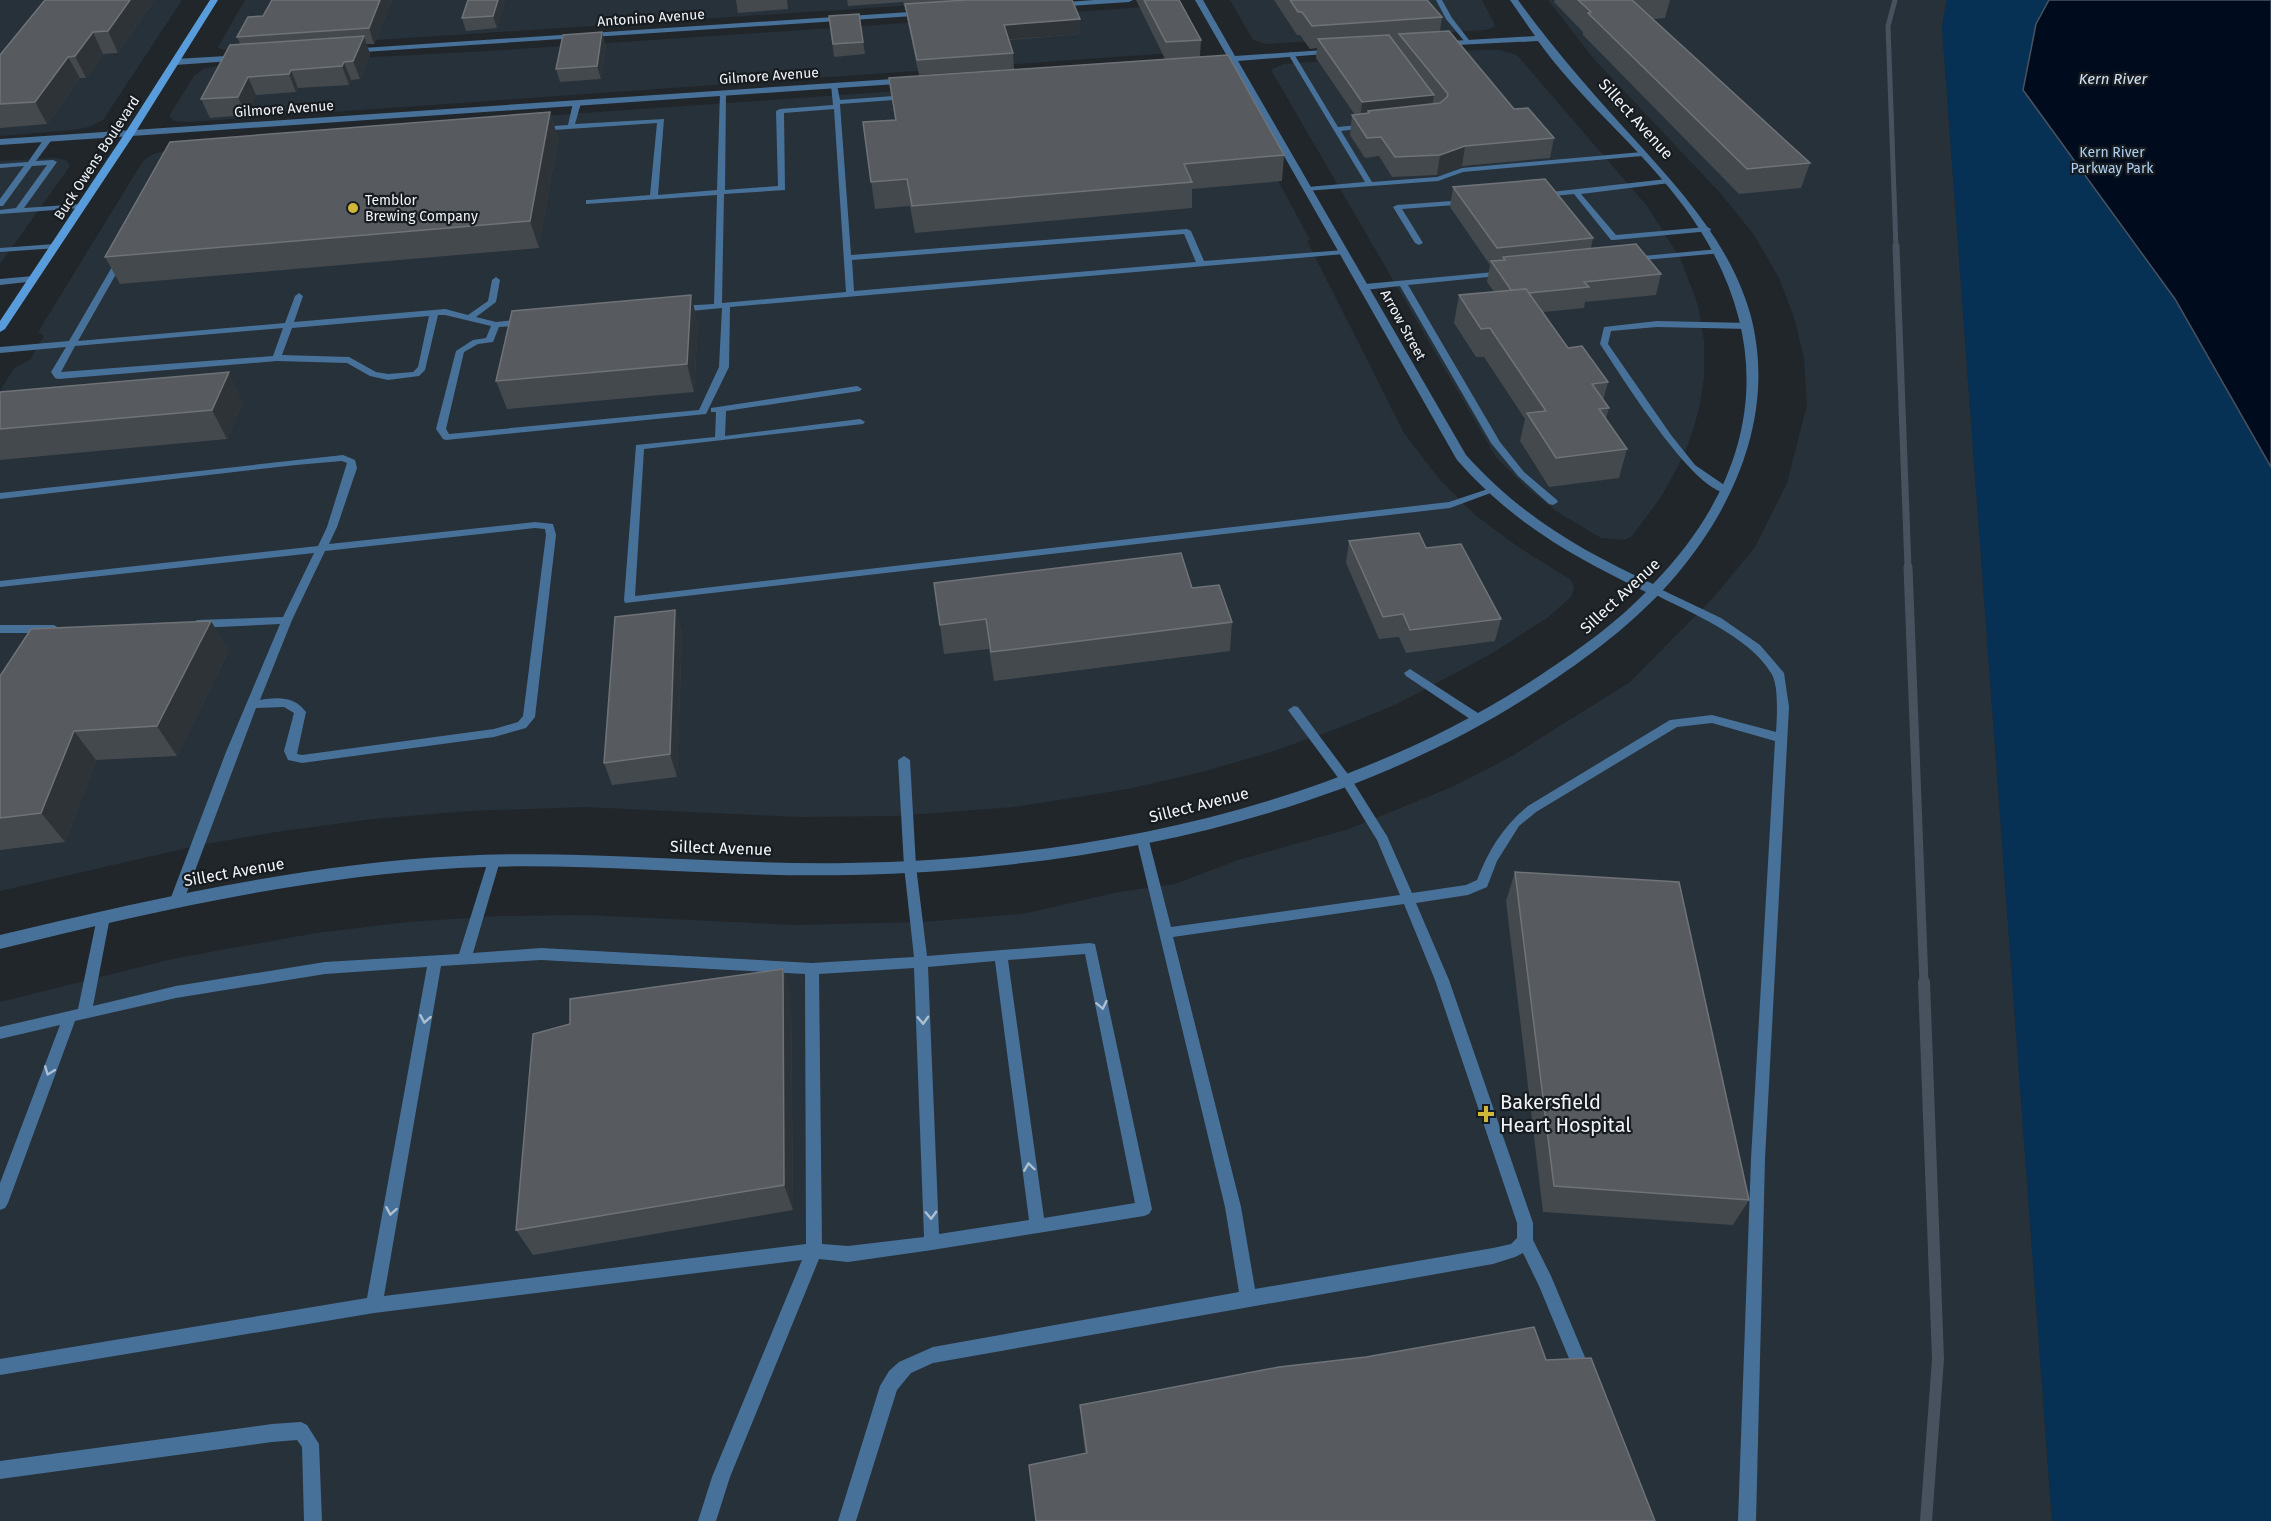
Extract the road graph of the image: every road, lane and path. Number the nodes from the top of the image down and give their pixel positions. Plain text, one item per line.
1 (214, 0) edge
2 (1129, 0) edge
3 (1199, 0) edge
4 (1439, 0) edge
5 (1514, 0) edge
6 (1046, 5) edge
7 (938, 12) edge
8 (1539, 38) junction
9 (1467, 41) junction
10 (1422, 45) edge
11 (1345, 50) edge
12 (342, 51) edge
13 (1291, 54) junction
14 (259, 57) edge
15 (1231, 59) junction
16 (1196, 61) edge
17 (175, 62) junction
18 (916, 80) edge
19 (834, 86) junction
20 (723, 93) junction
21 (918, 96) edge
22 (577, 103) junction
23 (837, 104) junction
24 (1370, 126) edge
25 (571, 127) junction
26 (1335, 129) junction
27 (524, 130) edge
28 (130, 133) junction
29 (49, 138) junction
30 (0, 142) edge
31 (1642, 154) junction
32 (30, 164) junction
33 (1, 167) edge
34 (1667, 181) junction
35 (1370, 185) junction
36 (1308, 189) junction
37 (721, 192) junction
38 (1576, 192) junction
39 (1528, 196) edge
40 (654, 197) junction
41 (1469, 201) edge
42 (589, 202) dead end
43 (0, 204) edge
44 (81, 206) junction
45 (18, 211) junction
46 (0, 212) edge
47 (1707, 229) junction
48 (1419, 243) dead end
49 (55, 246) junction
50 (1623, 248) junction
51 (0, 250) edge
52 (1344, 252) junction
53 (1719, 252) junction
54 (124, 254) edge
55 (847, 258) junction
56 (1620, 260) edge
57 (1201, 264) junction
58 (1517, 271) edge
59 (33, 279) junction
60 (496, 280) dead end
61 (0, 282) edge
62 (1403, 284) junction
63 (1365, 287) junction
64 (850, 294) junction
65 (299, 296) dead end
66 (722, 305) junction
67 (666, 310) edge
68 (434, 313) junction
69 (470, 318) junction
70 (540, 321) edge
71 (496, 325) junction
72 (287, 326) junction
73 (1749, 326) junction
74 (0, 329) edge
75 (72, 344) junction
76 (0, 350) edge
77 (277, 358) junction
78 (857, 390) dead end
79 (721, 409) junction
80 (704, 412) junction
81 (860, 422) dead end
82 (720, 439) junction
83 (1491, 491) junction
84 (1726, 491) junction
85 (0, 496) edge
86 (1553, 502) dead end
87 (322, 549) junction
88 (0, 584) edge
89 (1656, 591) junction
90 (287, 620) junction
91 (180, 624) edge
92 (0, 629) edge
93 (63, 629) edge
94 (1410, 673) dead end
95 (251, 705) junction
96 (1294, 710) dead end
97 (1480, 720) junction
98 (1781, 738) junction
99 (904, 760) dead end
100 (1346, 780) junction
101 (1142, 837) junction
102 (494, 861) junction
103 (910, 866) junction
104 (1406, 898) junction
105 (177, 900) junction
106 (103, 917) junction
107 (1166, 933) junction
108 (0, 942) edge
109 (1001, 957) junction
110 (464, 959) junction
111 (435, 961) junction
112 (921, 962) junction
113 (813, 969) junction
114 (77, 1015) junction
115 (0, 1033) edge
116 (0, 1203) edge
117 (1037, 1225) junction
118 (1524, 1241) junction
119 (933, 1243) junction
120 (814, 1251) junction
121 (1248, 1298) junction
122 (374, 1305) junction
123 (0, 1367) edge
124 (1592, 1394) edge
125 (0, 1470) edge
126 (313, 1521) edge
127 (707, 1521) edge
128 (847, 1521) edge
129 (1747, 1521) edge

1 - 17 main road, Buck Owens Boulevard
2 - 6 street
3 - 15 street, Arrow Street
4 - 9 lane
5 - 8 street, Sillect Avenue
7 - 12 street, Antonino Avenue
8 - 9 street
8 - 31 street, Sillect Avenue
9 - 10 street
11 - 13 street
13 - 15 street
13 - 26 lane
14 - 17 street
15 - 16 street
15 - 36 street, Arrow Street
17 - 28 main road, Buck Owens Boulevard
18 - 19 street, Gilmore Avenue
19 - 20 street, Gilmore Avenue
19 - 23 lane
20 - 22 street, Gilmore Avenue
20 - 37 lane
21 - 23 lane
22 - 25 lane
22 - 28 street, Gilmore Avenue
23 - 37 lane
23 - 55 lane
24 - 26 lane
25 - 27 lane
25 - 40 lane
26 - 35 lane
28 - 29 street, Gilmore Avenue
28 - 44 main road, Buck Owens Boulevard
29 - 30 street, Gilmore Avenue
29 - 32 lane
31 - 34 street, Sillect Avenue
31 - 35 lane
32 - 33 lane
32 - 43 lane
32 - 45 lane
34 - 38 lane
34 - 47 street, Sillect Avenue
35 - 36 lane
36 - 52 street, Arrow Street
37 - 40 lane
37 - 66 lane
38 - 39 lane
38 - 50 lane
40 - 42 lane
41 - 48 lane
44 - 45 lane
44 - 49 main road, Buck Owens Boulevard
45 - 46 lane
47 - 50 lane
47 - 53 street, Sillect Avenue
49 - 51 lane
49 - 59 main road, Buck Owens Boulevard
50 - 53 lane
50 - 56 lane
52 - 57 lane
52 - 63 street, Arrow Street
53 - 73 street, Sillect Avenue
54 - 75 lane
55 - 57 lane
55 - 64 lane
57 - 64 lane
58 - 62 lane
59 - 61 lane
59 - 74 main road, Buck Owens Boulevard
60 - 69 lane
62 - 63 lane
62 - 86 lane
63 - 83 street, Arrow Street
64 - 66 lane
65 - 72 lane
66 - 67 lane
66 - 80 lane
68 - 69 lane
68 - 72 lane
68 - 77 lane
69 - 71 lane
70 - 71 lane
71 - 80 lane
72 - 75 lane
72 - 77 lane
73 - 84 street, Sillect Avenue
73 - 84 lane
75 - 76 lane
75 - 77 lane
78 - 79 lane
79 - 80 lane
79 - 82 lane
81 - 82 lane
82 - 83 lane
83 - 89 street, Arrow Street
84 - 89 street, Sillect Avenue
85 - 87 lane
87 - 88 lane
87 - 90 lane
87 - 95 lane
89 - 97 street, Sillect Avenue
89 - 98 lane
90 - 91 lane
90 - 95 lane
92 - 93 lane
94 - 97 lane
95 - 105 lane
96 - 100 lane
97 - 100 street, Sillect Avenue
98 - 104 lane
98 - 129 lane
99 - 103 lane
100 - 101 street, Sillect Avenue
100 - 104 lane
101 - 103 street, Sillect Avenue
101 - 107 lane
102 - 103 street, Sillect Avenue
102 - 105 street, Sillect Avenue
102 - 110 lane
103 - 112 lane
104 - 107 lane
104 - 118 lane
105 - 106 street, Sillect Avenue
106 - 108 street, Sillect Avenue
106 - 114 lane
107 - 121 lane
109 - 112 lane
117 -> 109 lane
109 -> 117 lane
110 - 111 lane
110 - 113 lane
111 - 114 lane
111 -> 122 lane
112 - 113 lane
112 -> 119 lane
113 - 120 lane
114 - 115 lane
114 -> 116 lane
117 - 119 lane
118 - 121 lane
118 - 124 lane
119 - 120 lane
120 - 122 lane
120 - 127 lane
121 - 128 lane
122 - 123 lane
125 - 126 lane

